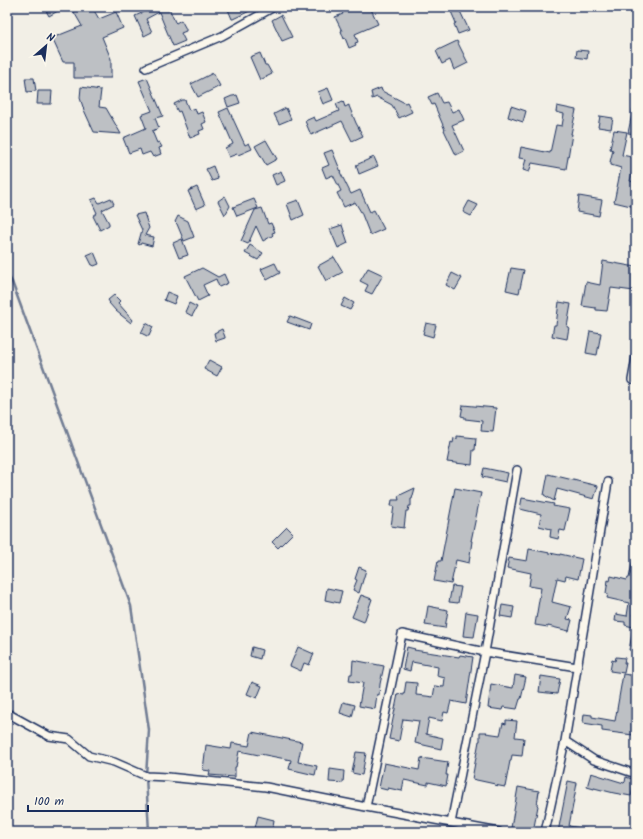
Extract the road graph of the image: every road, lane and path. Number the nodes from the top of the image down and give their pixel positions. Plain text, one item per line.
1 (274, 7) edge
2 (146, 68) dead end
3 (636, 357) edge
4 (632, 380) dead end
5 (517, 470) dead end
6 (608, 482) dead end
7 (485, 652) junction
8 (577, 667) junction
9 (7, 712) edge
10 (565, 741) junction
11 (636, 774) edge
12 (366, 807) junction
13 (451, 823) junction
14 (499, 832) edge
15 (545, 832) edge

1 - 2 street
3 - 4 street
5 - 7 street
6 - 8 street
7 - 8 street
7 - 12 street
7 - 13 street
8 - 10 street
9 - 12 street
10 - 11 street
10 - 15 street
12 - 13 street
13 - 14 street

